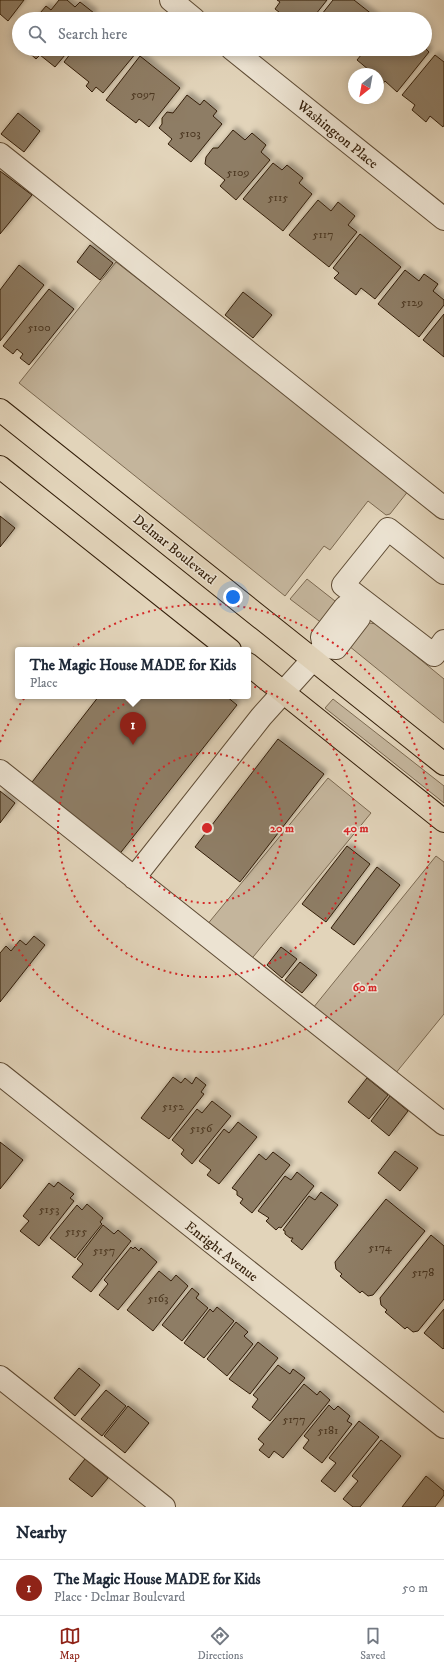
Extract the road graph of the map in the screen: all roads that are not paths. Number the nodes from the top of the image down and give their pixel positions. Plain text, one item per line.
1 (171, 0) edge
2 (186, 12) edge
3 (241, 56) edge
4 (0, 154) edge
5 (444, 218) edge
6 (0, 410) edge
7 (0, 467) edge
8 (444, 508) edge
9 (444, 573) edge
10 (360, 604) junction
11 (444, 641) edge
12 (226, 647) edge
13 (319, 653) junction
14 (251, 666) edge
15 (284, 693) junction
16 (444, 764) edge
17 (0, 770) edge
18 (444, 821) edge
19 (134, 878) junction
20 (0, 1074) edge
21 (444, 1124) edge
22 (0, 1377) edge
23 (444, 1427) edge
24 (164, 1507) edge

1 - 2 street
3 - 5 street, Washington Place
4 - 8 street
6 - 13 main road, Delmar Boulevard
7 - 12 main road
9 - 10 street
10 - 11 street
10 - 13 street
13 - 15 street
13 - 16 main road, Delmar Boulevard
14 - 15 main road
15 - 18 main road
15 - 19 street
17 - 19 street
19 - 21 street
20 - 23 street, Enright Avenue
22 - 24 street

